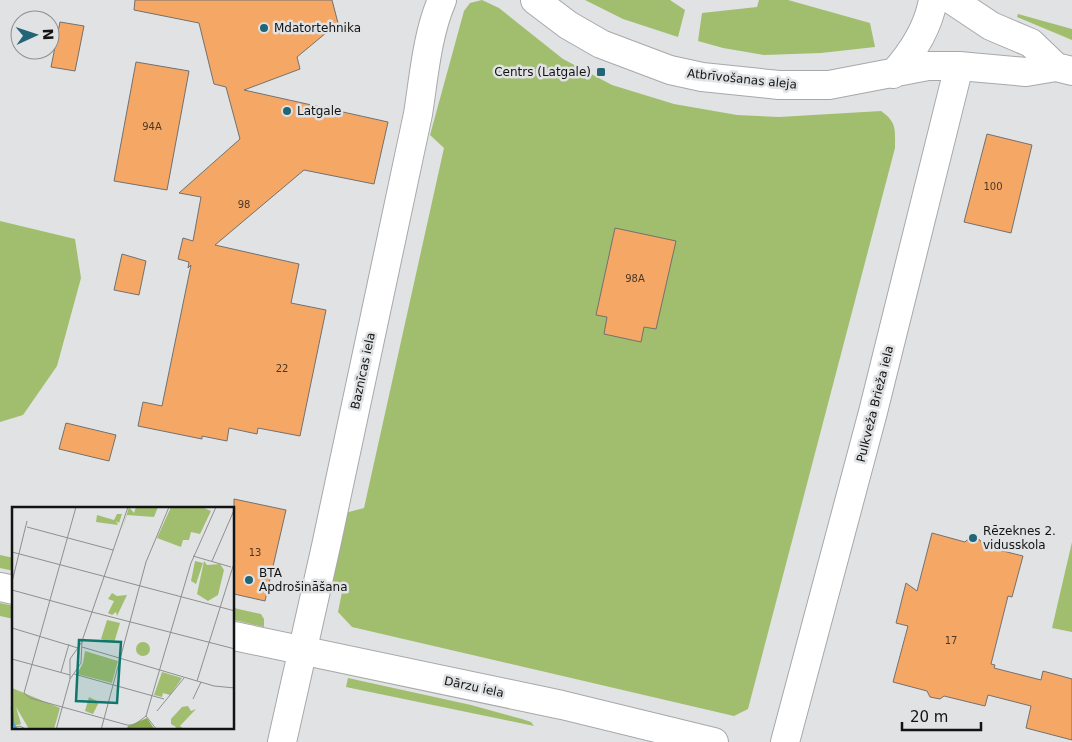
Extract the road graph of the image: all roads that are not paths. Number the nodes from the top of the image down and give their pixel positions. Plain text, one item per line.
1 (442, 0) edge
2 (535, 0) edge
3 (933, 0) edge
4 (952, 0) edge
5 (959, 66) junction
6 (1064, 69) edge
7 (893, 74) junction
8 (235, 636) edge
9 (302, 650) junction
10 (282, 742) edge
11 (714, 742) edge
12 (785, 742) edge

1 - 9 street, Baznīcas iela
2 - 7 street, Atbrīvošanas aleja
3 - 7 street
4 - 6 street, Atbrīvošanas aleja
5 - 6 street, Atbrīvošanas aleja
5 - 7 street, Atbrīvošanas aleja
5 - 12 street, Pulkveža Brieža iela
8 - 9 street, Dārzu iela
9 - 10 street, Baznīcas iela
9 - 11 street, Dārzu iela

